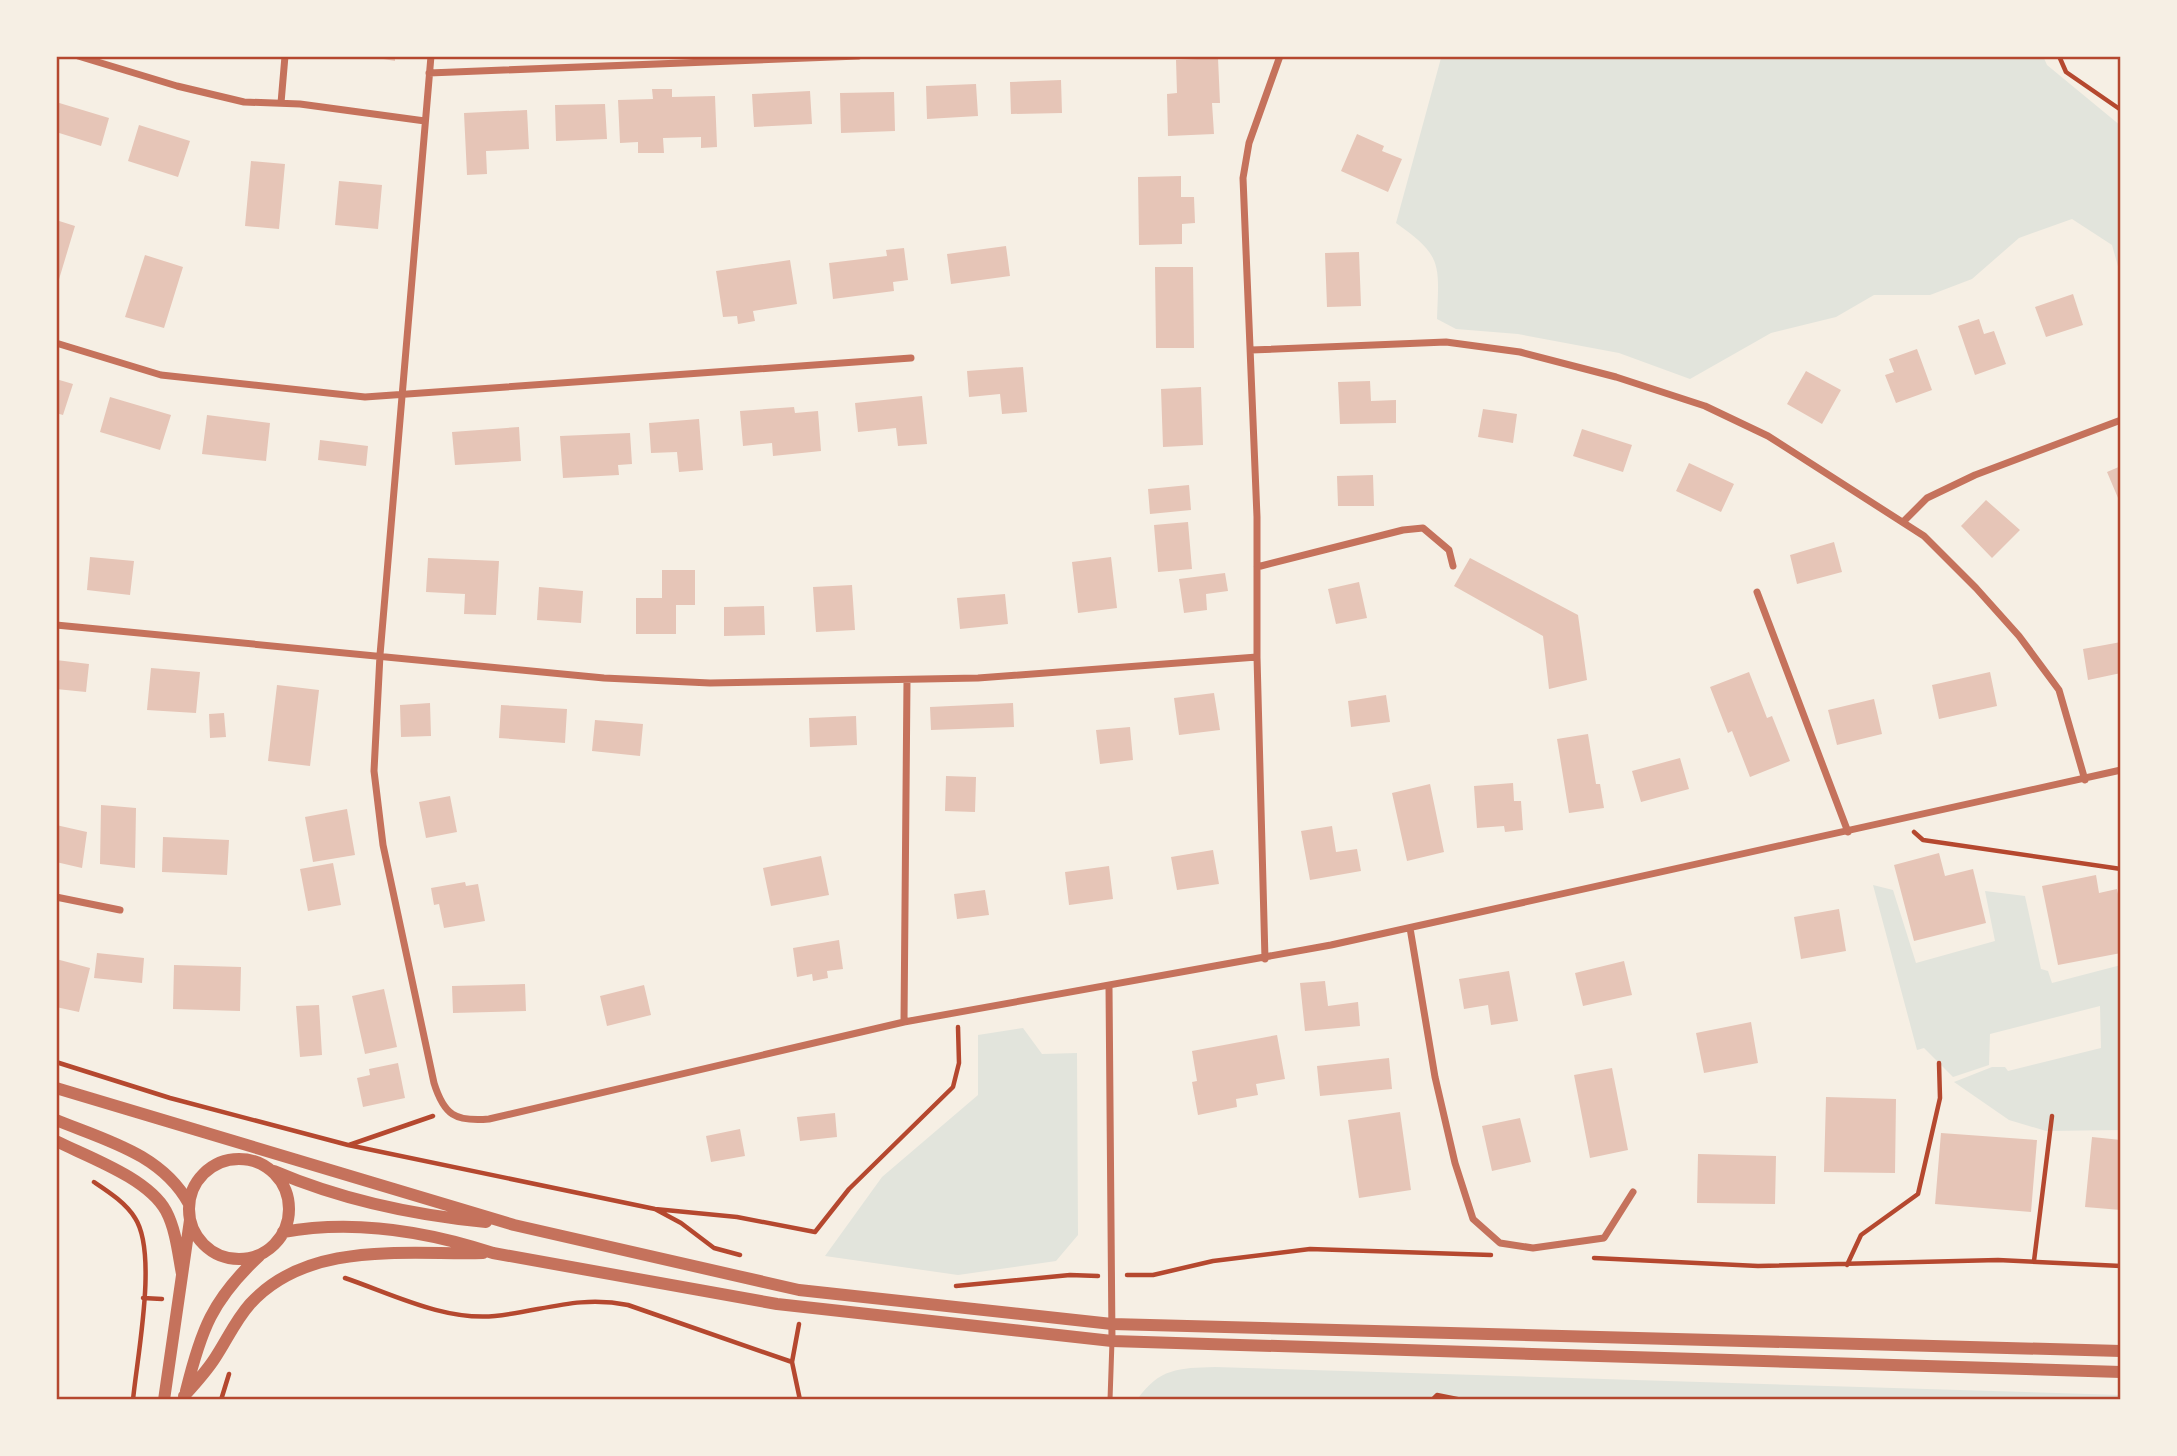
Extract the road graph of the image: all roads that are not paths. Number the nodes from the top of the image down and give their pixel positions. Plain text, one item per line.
1 (78, 56) edge
2 (285, 56) edge
3 (431, 56) edge
4 (859, 56) edge
5 (1280, 56) edge
6 (429, 73) junction
7 (281, 103) junction
8 (425, 121) junction
9 (56, 343) edge
10 (1251, 351) junction
11 (911, 358) dead end
12 (403, 396) junction
13 (2121, 420) edge
14 (1904, 521) junction
15 (1453, 566) dead end
16 (1257, 567) junction
17 (1757, 592) dead end
18 (56, 625) edge
19 (380, 655) junction
20 (1257, 657) junction
21 (907, 680) junction
22 (2121, 771) edge
23 (2085, 779) junction
24 (1848, 832) junction
25 (56, 897) edge
26 (120, 910) dead end
27 (1410, 928) junction
28 (1265, 959) junction
29 (1109, 986) junction
30 (904, 1022) junction
31 (56, 1088) edge
32 (56, 1120) edge
33 (206, 1135) junction
34 (56, 1141) edge
35 (242, 1158) junction
36 (272, 1170) junction
37 (1633, 1192) dead end
38 (189, 1204) junction
39 (190, 1220) junction
40 (514, 1225) junction
41 (284, 1232) junction
42 (493, 1253) junction
43 (262, 1254) junction
44 (182, 1274) junction
45 (1112, 1324) junction
46 (1112, 1341) junction
47 (2121, 1351) edge
48 (2121, 1372) edge
49 (184, 1398) edge
50 (164, 1400) edge
51 (1110, 1400) edge

1 - 7 street
2 - 7 street
3 - 6 street
4 - 6 street
5 - 10 street
6 - 8 street
7 - 8 street
8 - 12 street
9 - 12 street
10 - 14 street
10 - 16 street
11 - 12 street
12 - 19 street
13 - 14 street
14 - 23 street
15 - 16 street
16 - 20 street
17 - 24 street
18 - 19 street
19 - 21 street
19 - 30 street
20 - 21 street
20 - 28 street
21 - 30 street
22 - 23 street
23 - 24 street
24 - 27 street
25 - 26 street
27 - 28 street
27 - 37 street
28 - 29 street
29 - 30 street
29 - 45 street
31 - 33 street
32 - 38 street
33 - 35 street
33 - 40 street
34 - 44 street
35 - 36 street
35 - 38 street
36 - 40 street
36 - 41 street
38 - 39 street
39 - 43 street
39 - 44 street
40 - 45 street
41 - 42 street
41 - 43 street
42 - 46 street
42 - 49 street
43 - 49 street
44 - 50 street
45 - 46 street
45 - 47 street
46 - 48 street
46 - 51 lane

